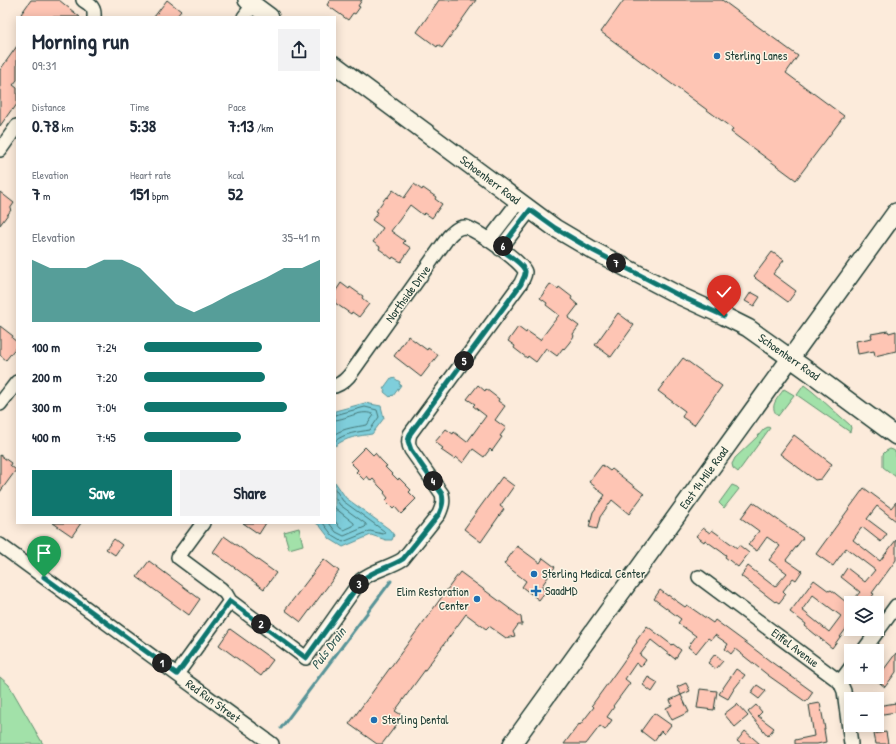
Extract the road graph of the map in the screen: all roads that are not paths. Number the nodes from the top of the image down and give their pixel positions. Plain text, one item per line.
1 (83, 0) edge
2 (248, 7) edge
3 (94, 16) edge
4 (268, 16) edge
5 (336, 66) edge
6 (16, 127) edge
7 (0, 150) edge
8 (524, 205) junction
9 (896, 212) edge
10 (495, 244) junction
11 (790, 358) junction
12 (16, 383) edge
13 (336, 386) edge
14 (0, 404) edge
15 (896, 436) edge
16 (202, 524) edge
17 (0, 545) edge
18 (699, 577) dead end
19 (230, 601) junction
20 (896, 606) edge
21 (868, 644) edge
22 (177, 674) junction
23 (844, 677) edge
24 (840, 682) junction
25 (272, 744) edge
26 (512, 744) edge
27 (852, 744) edge

1 - 3 street
2 - 4 main road
5 - 8 main road, Schoenherr Road
6 - 7 street
8 - 10 street
8 - 11 main road, Schoenherr Road
9 - 11 main road, East 14 Mile Road
10 - 13 street, Northside Drive
10 - 19 street, Northside Drive
11 - 15 main road, Schoenherr Road
11 - 26 main road, East 14 Mile Road
12 - 14 street
16 - 19 street
17 - 22 street, Red Run Street
18 - 24 street, Eiffel Avenue
19 - 22 street
20 - 21 street
22 - 25 street, Red Run Street
23 - 24 street
24 - 27 street

